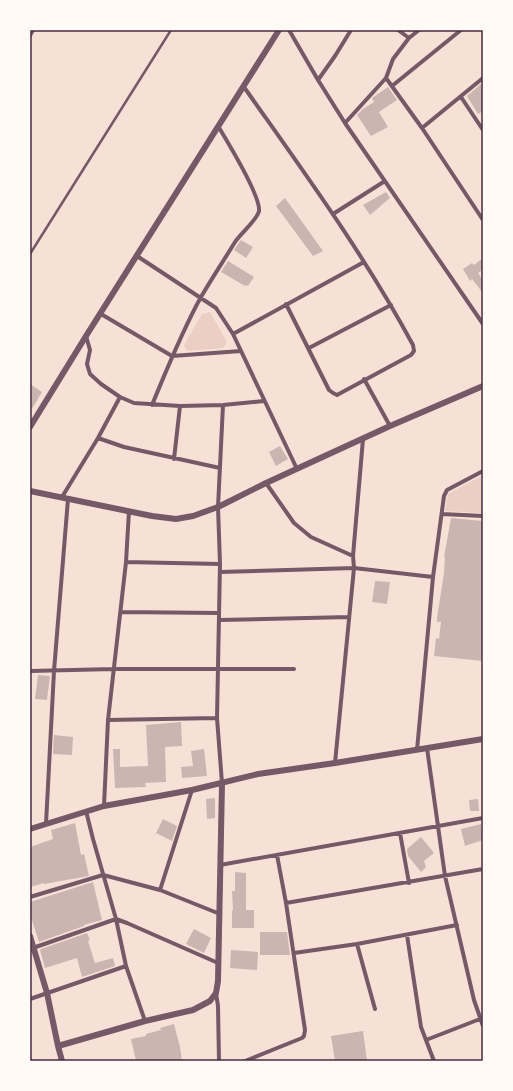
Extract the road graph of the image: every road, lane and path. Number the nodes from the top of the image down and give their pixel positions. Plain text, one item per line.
1 (34, 30) edge
2 (171, 30) edge
3 (279, 30) edge
4 (289, 30) edge
5 (351, 30) edge
6 (398, 30) edge
7 (419, 30) edge
8 (461, 30) edge
9 (30, 37) edge
10 (409, 38) junction
11 (386, 78) junction
12 (483, 78) edge
13 (318, 80) junction
14 (392, 86) junction
15 (244, 87) junction
16 (461, 97) junction
17 (345, 123) junction
18 (218, 126) junction
19 (422, 128) junction
20 (483, 130) edge
21 (385, 181) junction
22 (333, 214) junction
23 (483, 220) edge
24 (30, 254) edge
25 (137, 256) junction
26 (364, 262) junction
27 (201, 298) junction
28 (286, 304) junction
29 (391, 305) junction
30 (101, 314) junction
31 (481, 319) edge
32 (483, 324) edge
33 (233, 334) junction
34 (86, 336) junction
35 (309, 348) junction
36 (241, 351) junction
37 (172, 356) junction
38 (364, 380) junction
39 (483, 386) edge
40 (120, 397) junction
41 (264, 401) junction
42 (152, 405) junction
43 (223, 405) junction
44 (180, 406) junction
45 (390, 426) junction
46 (30, 427) edge
47 (98, 438) junction
48 (363, 439) junction
49 (174, 458) junction
50 (220, 468) junction
51 (297, 469) junction
52 (483, 471) edge
53 (266, 483) junction
54 (30, 491) edge
55 (62, 497) junction
56 (68, 499) junction
57 (218, 507) junction
58 (129, 511) junction
59 (442, 514) junction
60 (483, 516) edge
61 (353, 556) junction
62 (126, 562) junction
63 (220, 564) junction
64 (354, 568) junction
65 (220, 572) junction
66 (433, 577) junction
67 (121, 612) junction
68 (219, 613) junction
69 (349, 617) junction
70 (219, 620) junction
71 (114, 669) junction
72 (218, 669) junction
73 (294, 669) dead end
74 (30, 671) edge
75 (54, 671) junction
76 (217, 718) junction
77 (108, 720) junction
78 (483, 740) edge
79 (427, 748) junction
80 (417, 750) junction
81 (335, 764) junction
82 (222, 784) junction
83 (192, 790) junction
84 (104, 806) junction
85 (86, 811) junction
86 (483, 818) edge
87 (46, 824) junction
88 (437, 826) junction
89 (30, 829) edge
90 (400, 833) junction
91 (277, 855) junction
92 (220, 865) junction
93 (483, 869) edge
94 (102, 875) junction
95 (445, 876) junction
96 (409, 883) junction
97 (160, 890) junction
98 (30, 897) edge
99 (286, 903) junction
100 (220, 914) junction
101 (116, 919) junction
102 (457, 925) junction
103 (407, 935) junction
104 (30, 936) edge
105 (357, 944) junction
106 (32, 948) edge
107 (294, 953) junction
108 (218, 963) junction
109 (126, 966) junction
110 (46, 992) junction
111 (216, 993) junction
112 (30, 999) edge
113 (375, 1009) dead end
114 (480, 1019) junction
115 (145, 1021) junction
116 (483, 1026) edge
117 (426, 1040) junction
118 (58, 1046) junction
119 (62, 1061) edge
120 (219, 1061) edge
121 (245, 1061) edge
122 (434, 1061) edge

1 - 9 lane
2 - 24 lane
3 - 15 street
4 - 13 street
5 - 13 street
6 - 10 street
7 - 10 street
8 - 14 street
10 - 11 street
11 - 14 street
11 - 17 street
12 - 16 street
13 - 17 street
14 - 19 street
15 - 18 street
15 - 22 street
16 - 19 street
16 - 20 street
17 - 21 street
18 - 25 street
18 - 27 street
19 - 23 street
21 - 22 street
21 - 31 street
22 - 26 street
25 - 27 street
25 - 30 street
26 - 28 street
26 - 29 street
27 - 33 street
27 - 37 street
28 - 33 street
28 - 35 street
29 - 35 street
29 - 38 street
30 - 34 street
30 - 37 street
31 - 32 street
33 - 36 street
34 - 40 street
34 - 46 street
35 - 38 street
36 - 37 street
36 - 41 street
37 - 42 street
38 - 45 street
39 - 45 street
40 - 42 street
40 - 47 street
41 - 43 street
41 - 51 street
42 - 44 street
43 - 44 street
43 - 50 street
44 - 49 street
45 - 48 street
47 - 49 street
47 - 55 street
48 - 51 street
48 - 61 street
49 - 50 street
50 - 57 street
51 - 53 street
52 - 59 street
53 - 57 street
53 - 61 street
54 - 55 street
55 - 56 street
56 - 58 street
56 - 75 street
57 - 58 street
57 - 63 street
58 - 62 street
59 - 60 street
59 - 66 street
61 - 64 street
62 - 63 street
62 - 67 street
63 - 65 street
64 - 65 street
64 - 66 street
64 - 69 street
65 - 68 street
66 - 80 street
67 - 68 street
67 - 71 street
68 - 70 street
69 - 70 street
69 - 81 street
70 - 72 street
71 - 72 street
71 - 75 street
71 - 77 street
72 - 73 street
72 - 76 street
74 - 75 street
75 - 87 street
76 - 77 street
76 - 82 street
77 - 84 street
78 - 79 street
79 - 80 street
79 - 88 street
80 - 81 street
81 - 82 street
82 - 83 street
82 - 92 street
83 - 84 street
83 - 97 street
84 - 85 street
85 - 87 street
85 - 94 street
86 - 88 street
87 - 89 street
88 - 90 street
88 - 95 street
90 - 91 street
90 - 96 street
91 - 92 street
91 - 99 street
92 - 100 street
93 - 95 street
94 - 97 street
94 - 98 street
94 - 101 street
95 - 96 street
95 - 102 street
96 - 99 street
97 - 100 street
99 - 107 street
100 - 108 street
101 - 106 street
101 - 108 street
101 - 109 street
102 - 103 street
102 - 114 street
103 - 105 street
103 - 117 street
104 - 106 street
105 - 107 street
105 - 113 street
106 - 110 street
107 - 121 street
108 - 111 street
109 - 110 street
109 - 115 street
110 - 112 street
110 - 118 street
111 - 115 street
111 - 120 street
114 - 116 street
114 - 117 street
115 - 118 street
117 - 122 street
118 - 119 street

